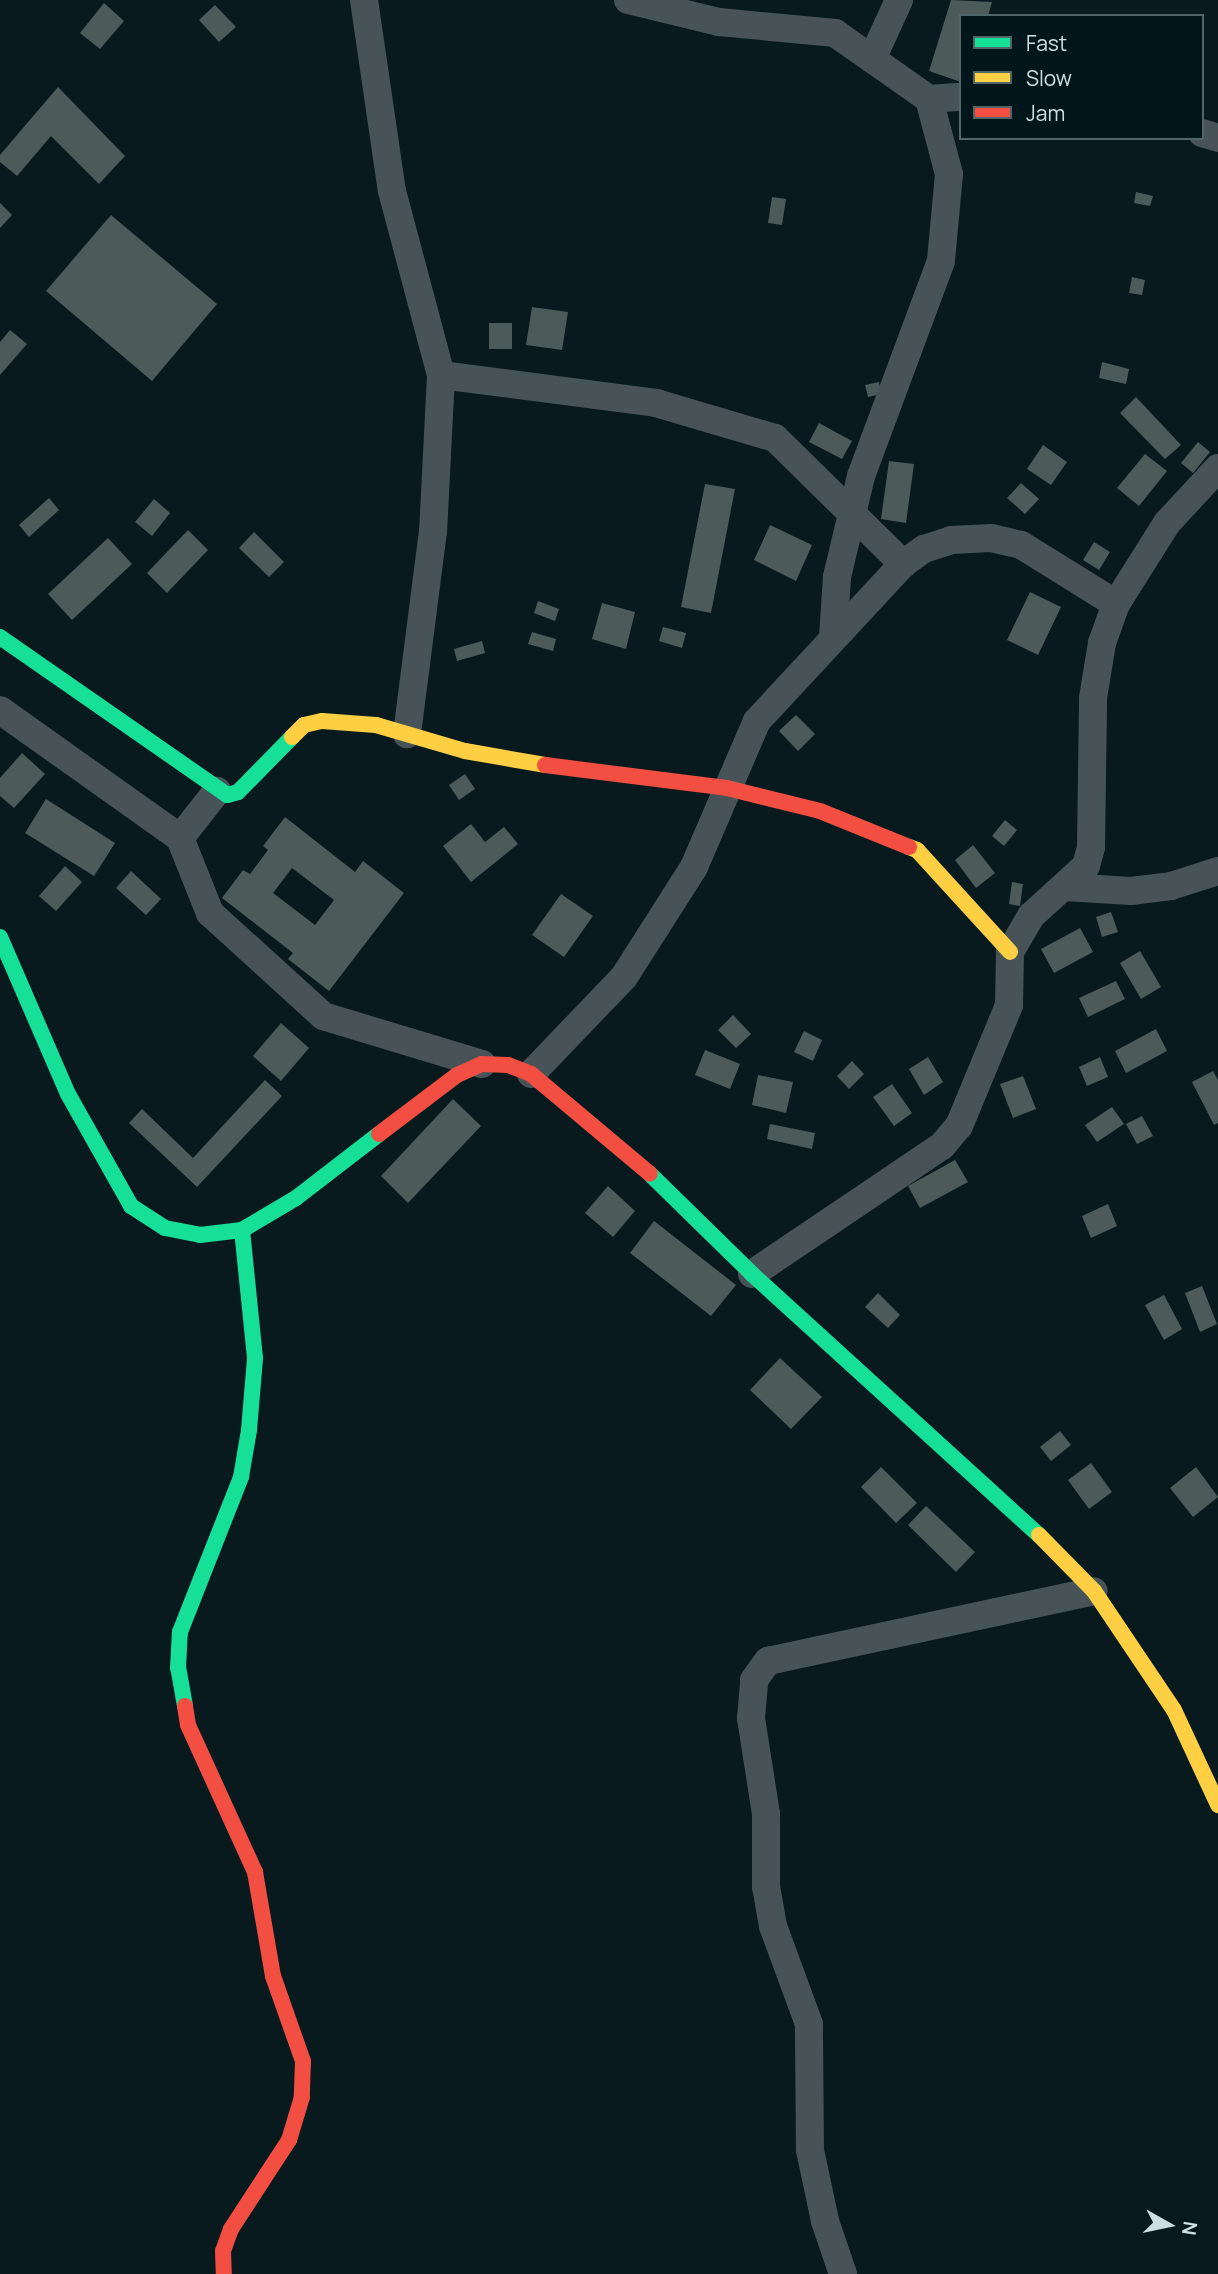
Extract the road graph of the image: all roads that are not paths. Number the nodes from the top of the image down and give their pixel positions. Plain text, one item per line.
1 (364, 0) edge
2 (628, 0) edge
3 (899, 0) edge
4 (872, 59) junction
5 (959, 97) edge
6 (929, 99) junction
7 (441, 375) junction
8 (1218, 468) edge
9 (853, 510) junction
10 (903, 564) junction
11 (1116, 604) junction
12 (0, 637) edge
13 (833, 638) junction
14 (0, 710) edge
15 (407, 734) junction
16 (727, 788) junction
17 (217, 791) junction
18 (180, 838) junction
19 (1218, 871) edge
20 (1065, 887) junction
21 (0, 937) edge
22 (1010, 952) junction
23 (482, 1064) junction
24 (531, 1074) junction
25 (242, 1230) junction
26 (752, 1274) junction
27 (1094, 1591) junction
28 (1218, 1805) edge
29 (224, 2274) edge
30 (843, 2274) edge

1 - 7 street
2 - 4 street
3 - 4 street
4 - 6 street
5 - 6 street
6 - 9 street
7 - 9 street
7 - 15 street
8 - 11 street
9 - 10 street
9 - 13 street
10 - 11 street
10 - 13 street
11 - 20 street
12 - 17 street
13 - 16 street
14 - 18 street
15 - 16 street
15 - 17 street
16 - 22 street
16 - 24 street
17 - 18 street
18 - 23 street
19 - 20 street
20 - 22 street
21 - 25 street
22 - 26 street
23 - 24 street
23 - 25 street
24 - 26 street
25 - 29 street
26 - 27 street
27 - 28 street
27 - 30 street

